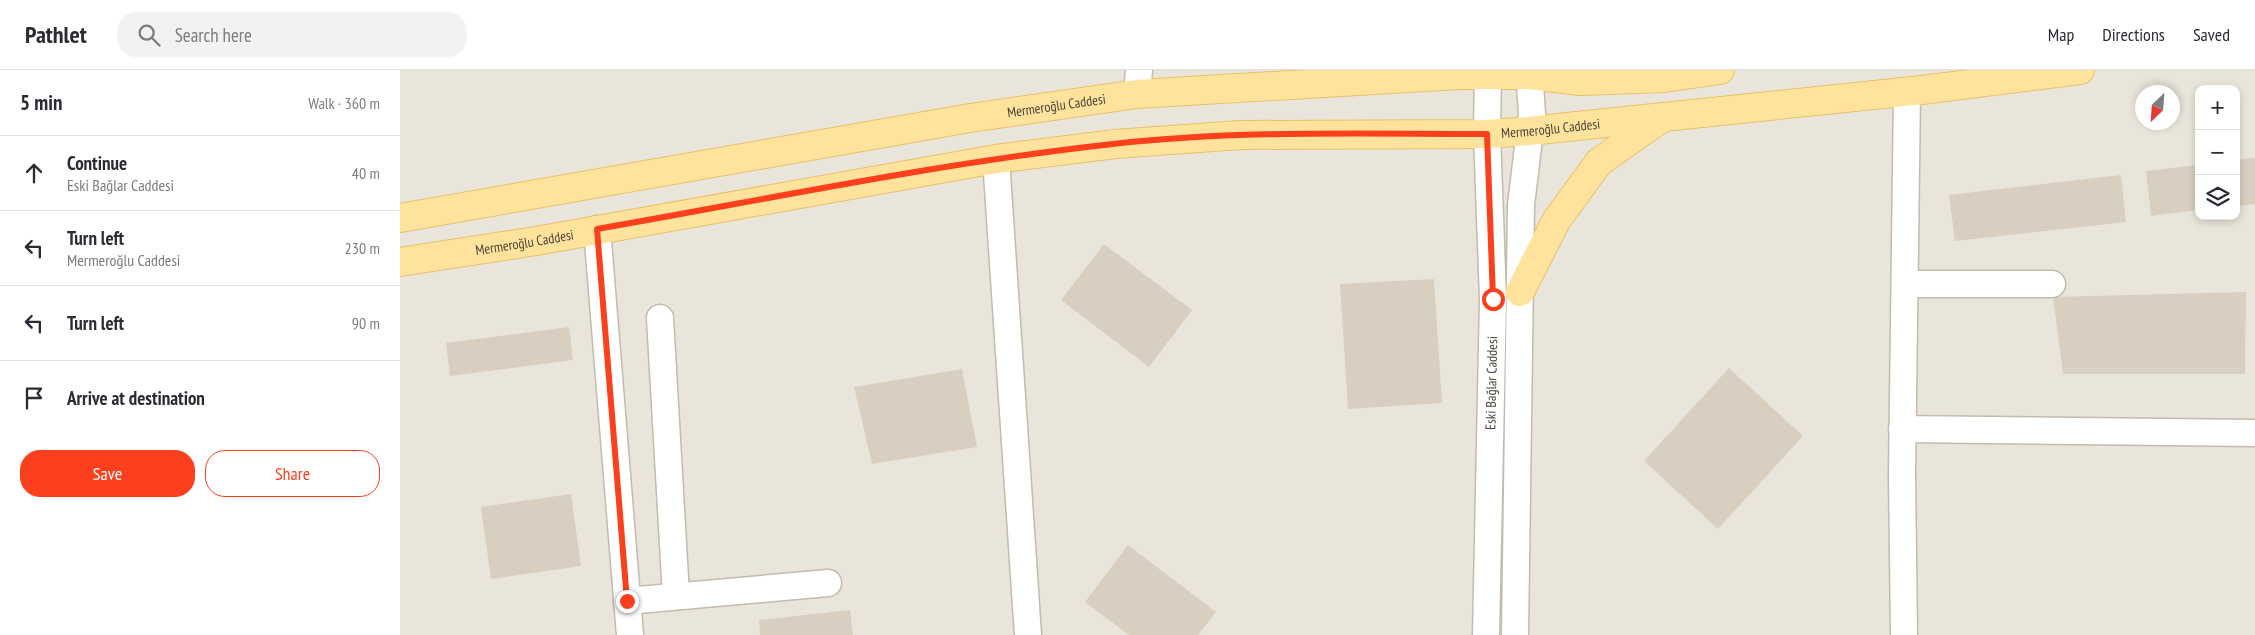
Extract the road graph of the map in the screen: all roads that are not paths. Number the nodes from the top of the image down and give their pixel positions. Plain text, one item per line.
1 (1720, 70) edge
2 (2080, 70) edge
3 (1529, 72) edge
4 (1488, 73) edge
5 (1658, 74) edge
6 (1138, 82) edge
7 (1907, 92) junction
8 (1664, 117) junction
9 (1529, 131) junction
10 (1487, 134) junction
11 (996, 159) junction
12 (400, 218) edge
13 (597, 229) junction
14 (400, 262) edge
15 (1906, 284) junction
16 (2052, 284) dead end
17 (1520, 292) junction
18 (660, 318) dead end
19 (1902, 429) junction
20 (2255, 434) edge
21 (828, 583) dead end
22 (676, 596) junction
23 (627, 601) junction
24 (630, 635) edge
25 (1028, 635) edge
26 (1486, 635) edge
27 (1515, 635) edge
28 (1904, 635) edge

1 - 5 main road, Mermeroğlu Caddesi
2 - 7 main road, Mermeroğlu Caddesi
3 - 4 main road, Mermeroğlu Caddesi
3 - 5 main road, Mermeroğlu Caddesi
3 - 9 street
4 - 6 main road, Mermeroğlu Caddesi
4 - 10 street, Eski Bağlar Caddesi
6 - 12 main road, Mermeroğlu Caddesi
7 - 8 main road, Mermeroğlu Caddesi
7 - 15 street
8 - 9 main road, Mermeroğlu Caddesi
8 - 17 main road
9 - 10 main road, Mermeroğlu Caddesi
9 - 17 street
10 - 11 main road, Mermeroğlu Caddesi
10 - 26 street, Eski Bağlar Caddesi
11 - 13 main road, Mermeroğlu Caddesi
11 - 25 street
13 - 14 main road, Mermeroğlu Caddesi
13 - 23 street
15 - 16 street
15 - 19 street
17 - 27 street
18 - 22 street
19 - 20 street
19 - 28 street
21 - 22 street
22 - 23 street
23 - 24 street

